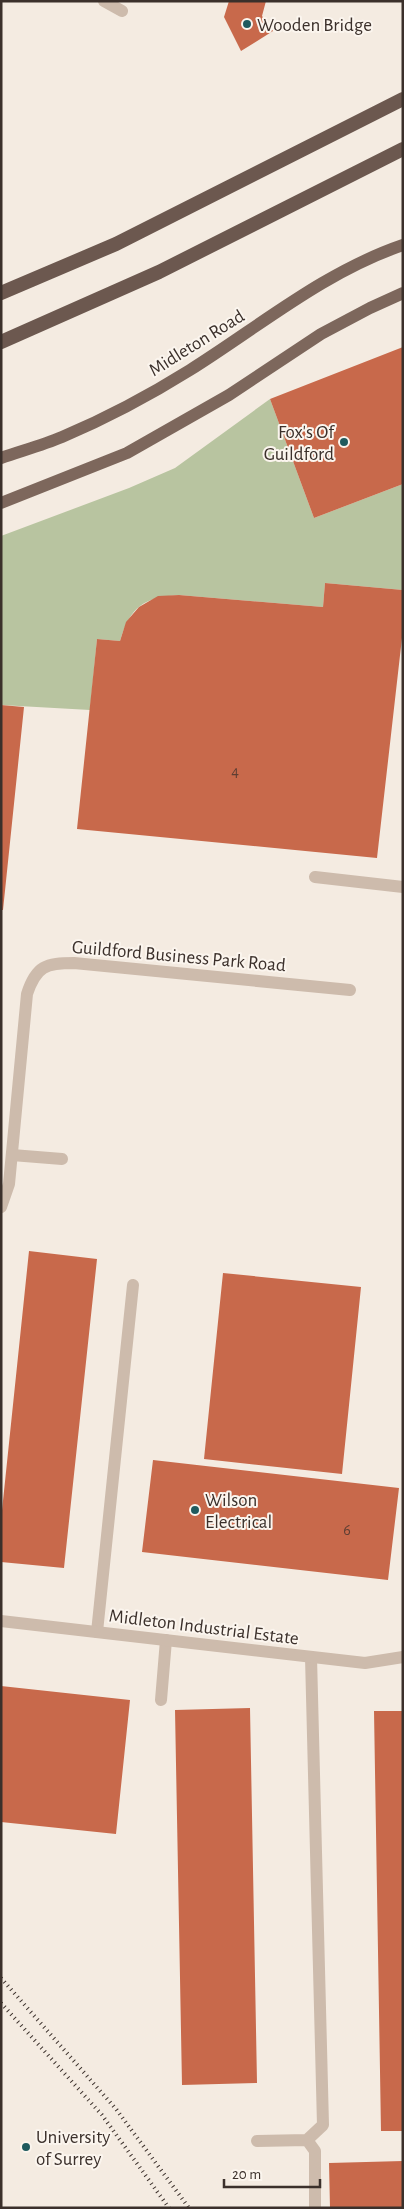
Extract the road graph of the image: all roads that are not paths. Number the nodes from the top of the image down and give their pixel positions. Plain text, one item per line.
1 (104, 1) edge
2 (122, 11) dead end
3 (403, 99) edge
4 (403, 149) edge
5 (403, 245) edge
6 (1, 293) edge
7 (403, 293) edge
8 (1, 342) edge
9 (1, 458) edge
10 (1, 503) edge
11 (314, 877) dead end
12 (403, 887) edge
13 (350, 990) dead end
14 (12, 1155) junction
15 (62, 1159) dead end
16 (1, 1207) edge
17 (133, 1285) dead end
18 (1, 1621) edge
19 (97, 1632) junction
20 (166, 1640) junction
21 (311, 1657) junction
22 (403, 1657) edge
23 (161, 1700) dead end
24 (307, 2140) junction
25 (257, 2141) dead end
26 (316, 2208) edge

1 - 2 street
3 - 6 highway
4 - 8 highway
5 - 9 main road, Midleton Road
7 - 10 main road
11 - 12 street
13 - 14 street, Guildford Business Park Road
14 - 15 street
14 - 16 street, Guildford Business Park Road
17 - 19 street
18 - 19 street, Midleton Industrial Estate
19 - 20 street, Midleton Industrial Estate
20 - 21 street, Midleton Industrial Estate
20 - 23 street
21 - 22 street, Midleton Industrial Estate
21 - 24 street
24 - 25 street
24 - 26 street

